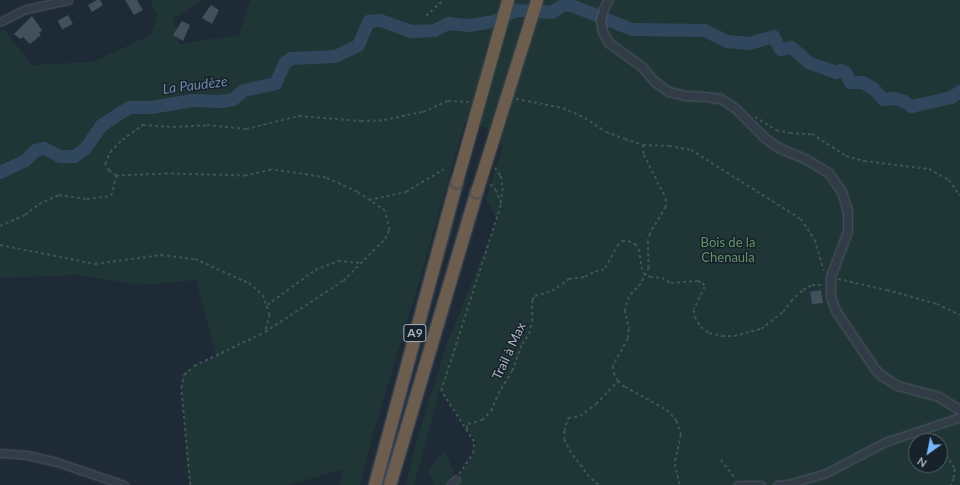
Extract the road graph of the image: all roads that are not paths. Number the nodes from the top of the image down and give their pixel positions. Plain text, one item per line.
1 (68, 0) edge
2 (508, 0) edge
3 (537, 0) edge
4 (609, 0) edge
5 (0, 22) edge
6 (960, 410) edge
7 (960, 417) edge
8 (0, 453) edge
9 (456, 479) road end
10 (124, 485) edge
11 (375, 485) edge
12 (390, 485) edge
13 (450, 485) edge
14 (739, 485) edge
15 (761, 485) edge
16 (776, 485) edge

1 - 5 street
2 - 11 highway, A9, bridge
3 - 12 highway, A9, bridge
4 - 6 street
7 - 16 street
8 - 10 street
9 - 13 street
14 - 15 street

